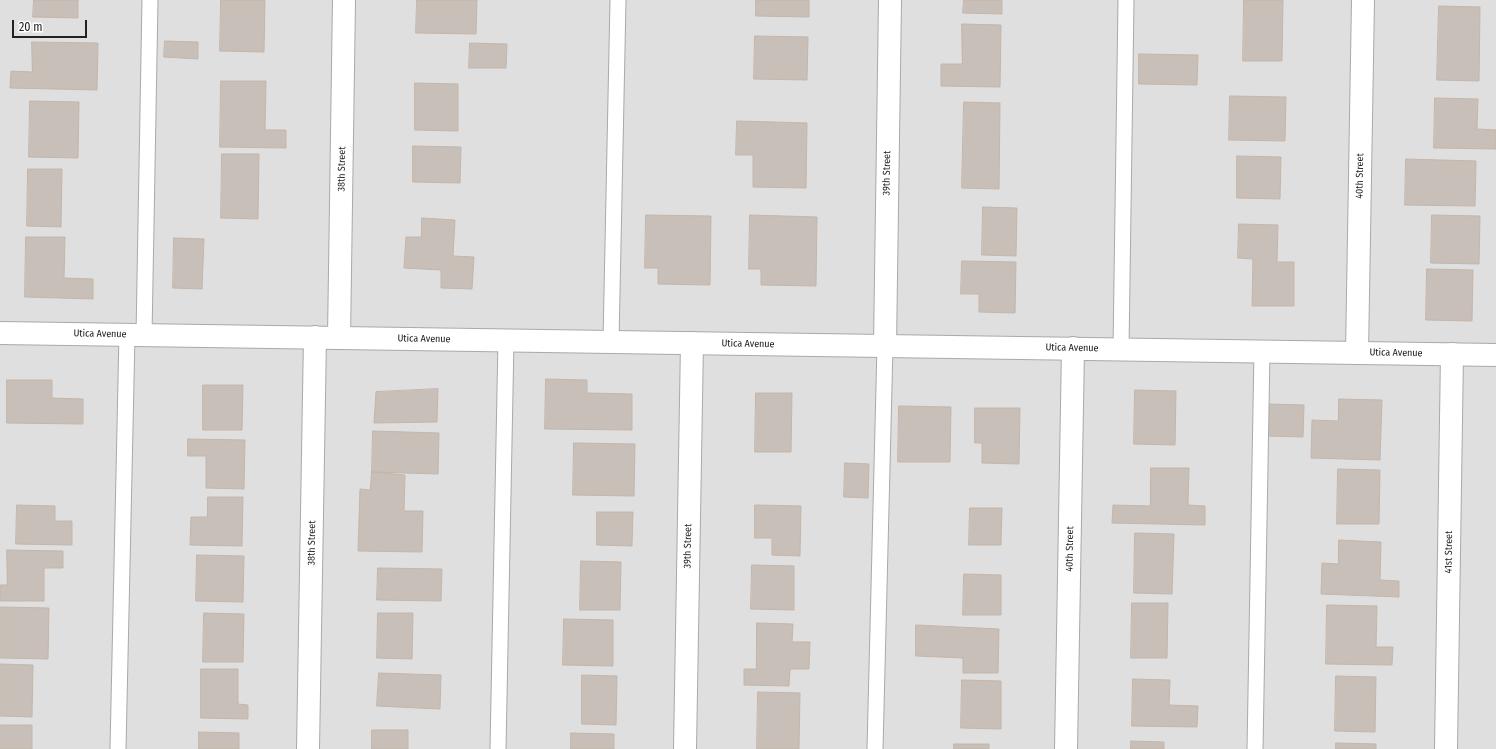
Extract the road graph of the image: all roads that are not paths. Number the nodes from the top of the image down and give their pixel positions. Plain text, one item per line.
1 (150, 0) edge
2 (344, 0) edge
3 (618, 0) edge
4 (890, 0) edge
5 (1126, 0) edge
6 (1363, 0) edge
7 (0, 333) edge
8 (135, 335) junction
9 (315, 337) junction
10 (339, 338) junction
11 (506, 340) junction
12 (611, 342) junction
13 (692, 343) junction
14 (885, 346) junction
15 (1073, 348) junction
16 (1121, 349) junction
17 (1262, 352) junction
18 (1357, 353) junction
19 (1452, 354) junction
20 (1496, 355) edge
21 (118, 749) edge
22 (308, 749) edge
23 (498, 749) edge
24 (685, 749) edge
25 (875, 749) edge
26 (1066, 749) edge
27 (1255, 749) edge
28 (1446, 749) edge

1 - 8 lane
2 - 10 street, 38th Street
3 - 12 lane
4 - 14 street, 39th Street
5 - 16 lane
6 - 18 street, 40th Street
7 - 8 street, Utica Avenue
8 - 9 street, Utica Avenue
8 - 21 lane
9 - 10 street, Utica Avenue
9 - 22 street, 38th Street
10 - 11 street, Utica Avenue
11 - 12 street, Utica Avenue
11 - 23 lane
12 - 13 street, Utica Avenue
13 - 14 street, Utica Avenue
13 - 24 street, 39th Street
14 - 15 street, Utica Avenue
14 - 25 lane
15 - 16 street, Utica Avenue
15 - 26 street, 40th Street
16 - 17 street, Utica Avenue
17 - 18 street, Utica Avenue
17 - 27 lane
18 - 19 street, Utica Avenue
19 - 20 street, Utica Avenue
19 - 28 street, 41st Street

